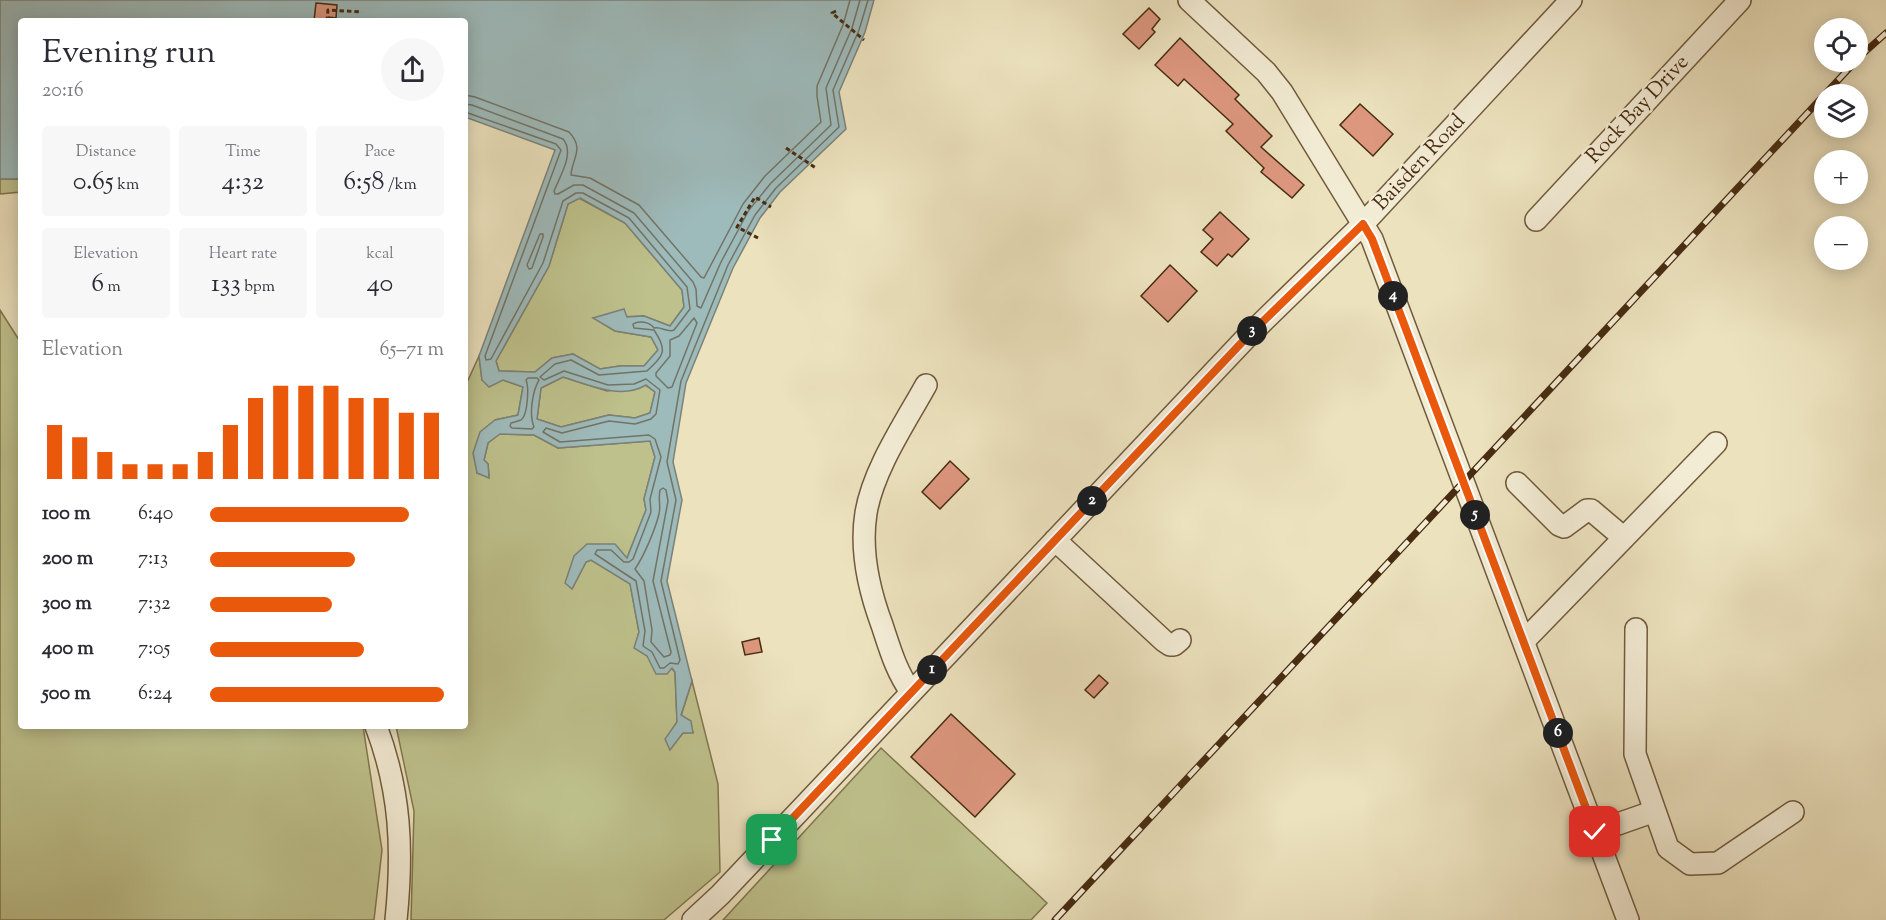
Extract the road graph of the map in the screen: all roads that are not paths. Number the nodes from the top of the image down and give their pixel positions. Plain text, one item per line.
1 (1189, 0) edge
2 (1571, 0) edge
3 (1740, 0) edge
4 (1536, 220) dead end
5 (1363, 224) junction
6 (926, 385) dead end
7 (1716, 443) dead end
8 (1516, 483) dead end
9 (1624, 538) junction
10 (1055, 540) junction
11 (1636, 630) dead end
12 (1180, 640) dead end
13 (1524, 641) junction
14 (911, 692) junction
15 (377, 729) edge
16 (1655, 811) junction
17 (1793, 812) dead end
18 (1595, 832) junction
19 (396, 920) edge
20 (693, 920) edge
21 (1628, 920) edge

1 - 5 street
2 - 5 street, Baisden Road
3 - 4 street, Rock Bay Drive
5 - 10 street, Baisden Road
5 - 13 street
6 - 14 street
7 - 9 street
8 - 9 street
9 - 13 street
10 - 12 street
10 - 14 street, Baisden Road
11 - 16 street
13 - 18 street
14 - 20 street, Baisden Road
15 - 19 street
16 - 17 street
16 - 18 street
18 - 21 street

